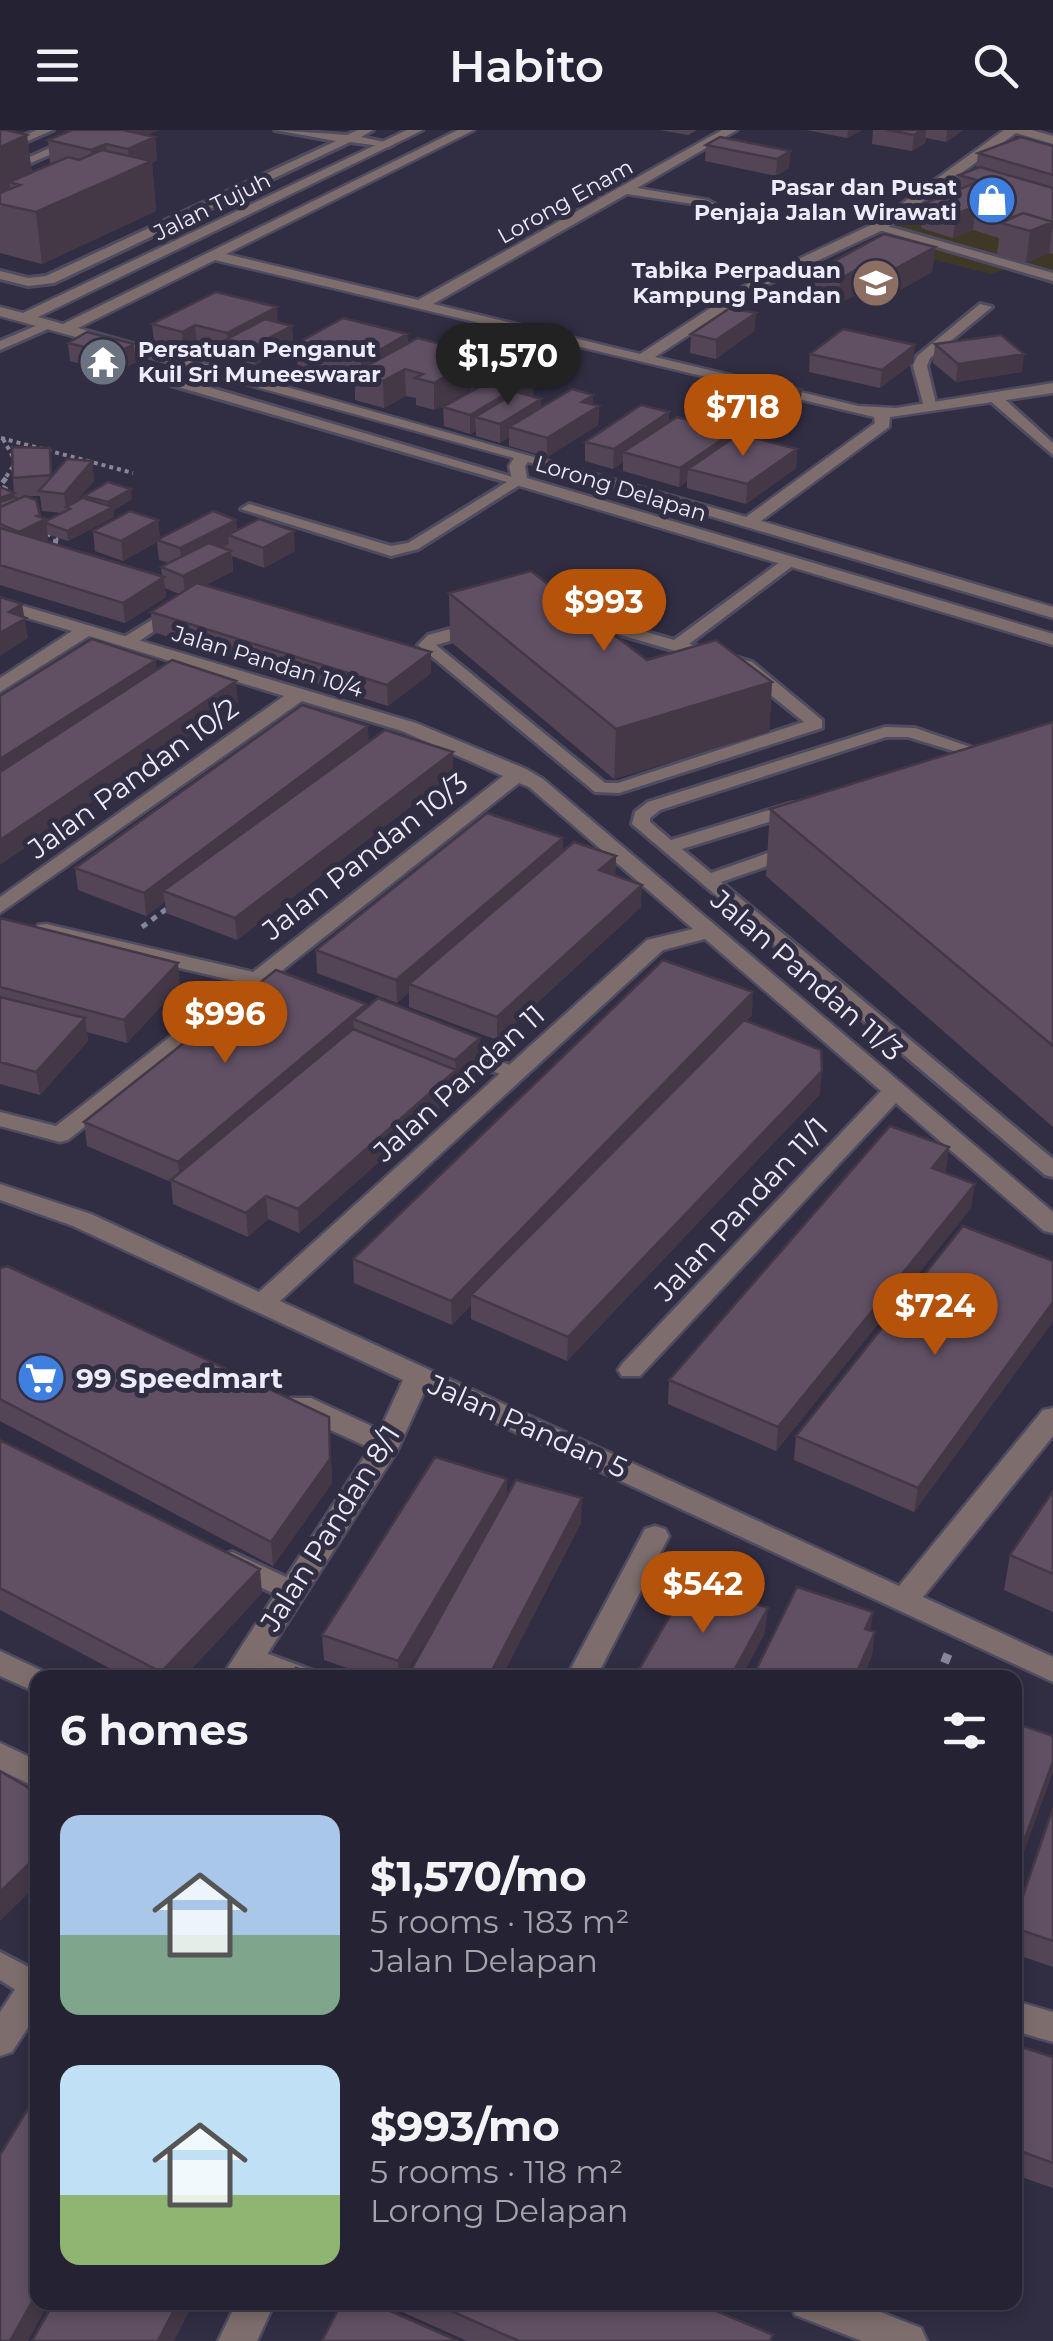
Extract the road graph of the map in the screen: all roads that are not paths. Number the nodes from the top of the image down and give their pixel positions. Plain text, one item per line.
1 (47, 130) edge
2 (99, 130) edge
3 (281, 130) edge
4 (367, 130) edge
5 (417, 130) edge
6 (468, 130) edge
7 (731, 130) edge
8 (1015, 130) edge
9 (353, 136) junction
10 (316, 138) junction
11 (1053, 140) edge
12 (388, 144) junction
13 (333, 146) junction
14 (0, 150) edge
15 (367, 154) junction
16 (4, 168) edge
17 (27, 173) edge
18 (947, 176) junction
19 (965, 181) edge
20 (625, 190) junction
21 (708, 204) dead end
22 (172, 209) dead end
23 (190, 213) junction
24 (880, 226) junction
25 (216, 256) junction
26 (0, 275) edge
27 (1053, 277) edge
28 (419, 306) junction
29 (985, 307) dead end
30 (0, 311) edge
31 (24, 318) junction
32 (57, 327) junction
33 (0, 346) edge
34 (642, 359) junction
35 (176, 382) dead end
36 (1053, 388) edge
37 (994, 397) junction
38 (930, 408) junction
39 (881, 413) junction
40 (1053, 451) edge
41 (524, 456) junction
42 (519, 481) junction
43 (249, 509) dead end
44 (748, 522) junction
45 (815, 542) junction
46 (790, 562) junction
47 (0, 604) edge
48 (184, 604) edge
49 (1053, 613) edge
50 (88, 629) junction
51 (1053, 640) edge
52 (127, 642) junction
53 (679, 644) junction
54 (0, 686) edge
55 (298, 694) junction
56 (973, 752) junction
57 (935, 764) edge
58 (1017, 765) edge
59 (519, 773) junction
60 (820, 800) edge
61 (816, 843) edge
62 (668, 847) junction
63 (708, 880) junction
64 (0, 908) edge
65 (0, 919) edge
66 (710, 931) junction
67 (264, 983) junction
68 (440, 1046) edge
69 (515, 1073) junction
70 (895, 1090) junction
71 (0, 1119) edge
72 (1053, 1170) edge
73 (0, 1192) edge
74 (1053, 1225) edge
75 (262, 1302) junction
76 (631, 1370) dead end
77 (418, 1376) junction
78 (282, 1396) edge
79 (1053, 1417) edge
80 (387, 1444) junction
81 (654, 1536) dead end
82 (206, 1550) edge
83 (292, 1591) junction
84 (903, 1600) junction
85 (0, 1662) edge
86 (243, 1667) edge
87 (585, 1670) edge
88 (1053, 1670) edge
89 (30, 1678) edge
90 (0, 1755) edge
91 (30, 1772) edge
92 (0, 1965) edge
93 (30, 1982) edge
94 (30, 1994) edge
95 (1022, 2018) edge
96 (1053, 2027) edge
97 (0, 2040) edge
98 (253, 2310) edge
99 (829, 2310) edge
100 (237, 2341) edge
101 (908, 2341) edge

1 - 14 lane
2 - 16 lane
3 - 10 lane
4 - 9 lane
5 - 12 street, Jalan Tujuh
6 - 25 street
7 - 20 street, Lorong Enam
8 - 11 street
8 - 18 street
9 - 10 lane
9 - 12 lane
9 - 13 lane
10 - 13 lane
12 - 15 street, Jalan Tujuh
13 - 15 lane
13 - 23 lane
15 - 31 street, Jalan Tujuh
16 - 17 lane
18 - 19 lane
18 - 24 street
20 - 21 street
20 - 28 street, Lorong Enam
22 - 23 lane
23 - 26 lane
24 - 27 lane
24 - 34 street
25 - 28 street
25 - 32 street
28 - 34 street
29 - 38 lane
30 - 31 street
31 - 32 street
32 - 33 lane
32 - 41 street
34 - 39 street
35 - 42 lane, Lorong Delapan
36 - 37 street
37 - 38 street
37 - 40 lane
38 - 39 street
39 - 44 street
41 - 42 street
41 - 44 street
42 - 43 lane
42 - 46 street, Lorong Delapan
44 - 45 street
45 - 46 street
45 - 49 street
46 - 51 street, Lorong Delapan
46 - 53 lane
47 - 50 street, Jalan Pandan 10/4
48 - 52 lane
50 - 52 street, Jalan Pandan 10/4
50 - 54 street
52 - 55 street, Jalan Pandan 10/4
53 - 53 lane
55 - 59 street, Jalan Pandan 10/4
55 - 64 street, Jalan Pandan 10/2
56 - 57 lane
56 - 58 lane
56 - 62 lane
59 - 66 street, Jalan Pandan 11/3
59 - 67 street, Jalan Pandan 10/3
60 - 62 lane
61 - 63 lane
62 - 63 lane
63 - 72 lane
65 - 67 street
66 - 69 street, Jalan Pandan 11
66 - 70 street, Jalan Pandan 11/3
67 - 71 street, Jalan Pandan 10/3
68 - 69 lane
69 - 75 street, Jalan Pandan 11
70 - 74 street, Jalan Pandan 11/3
70 - 76 street, Jalan Pandan 11/1
73 - 75 street, Jalan Pandan 5
75 - 77 street, Jalan Pandan 5
77 - 80 street, Jalan Pandan 8/1
77 - 84 street, Jalan Pandan 5
78 - 80 street
79 - 84 street
80 - 83 street, Jalan Pandan 8/1
81 - 87 street
82 - 83 lane
83 - 86 street, Jalan Pandan 8/1
84 - 88 street, Jalan Pandan 5
85 - 89 street
90 - 91 street
92 - 93 lane
94 - 97 street
95 - 96 street
98 - 100 street
99 - 101 street

